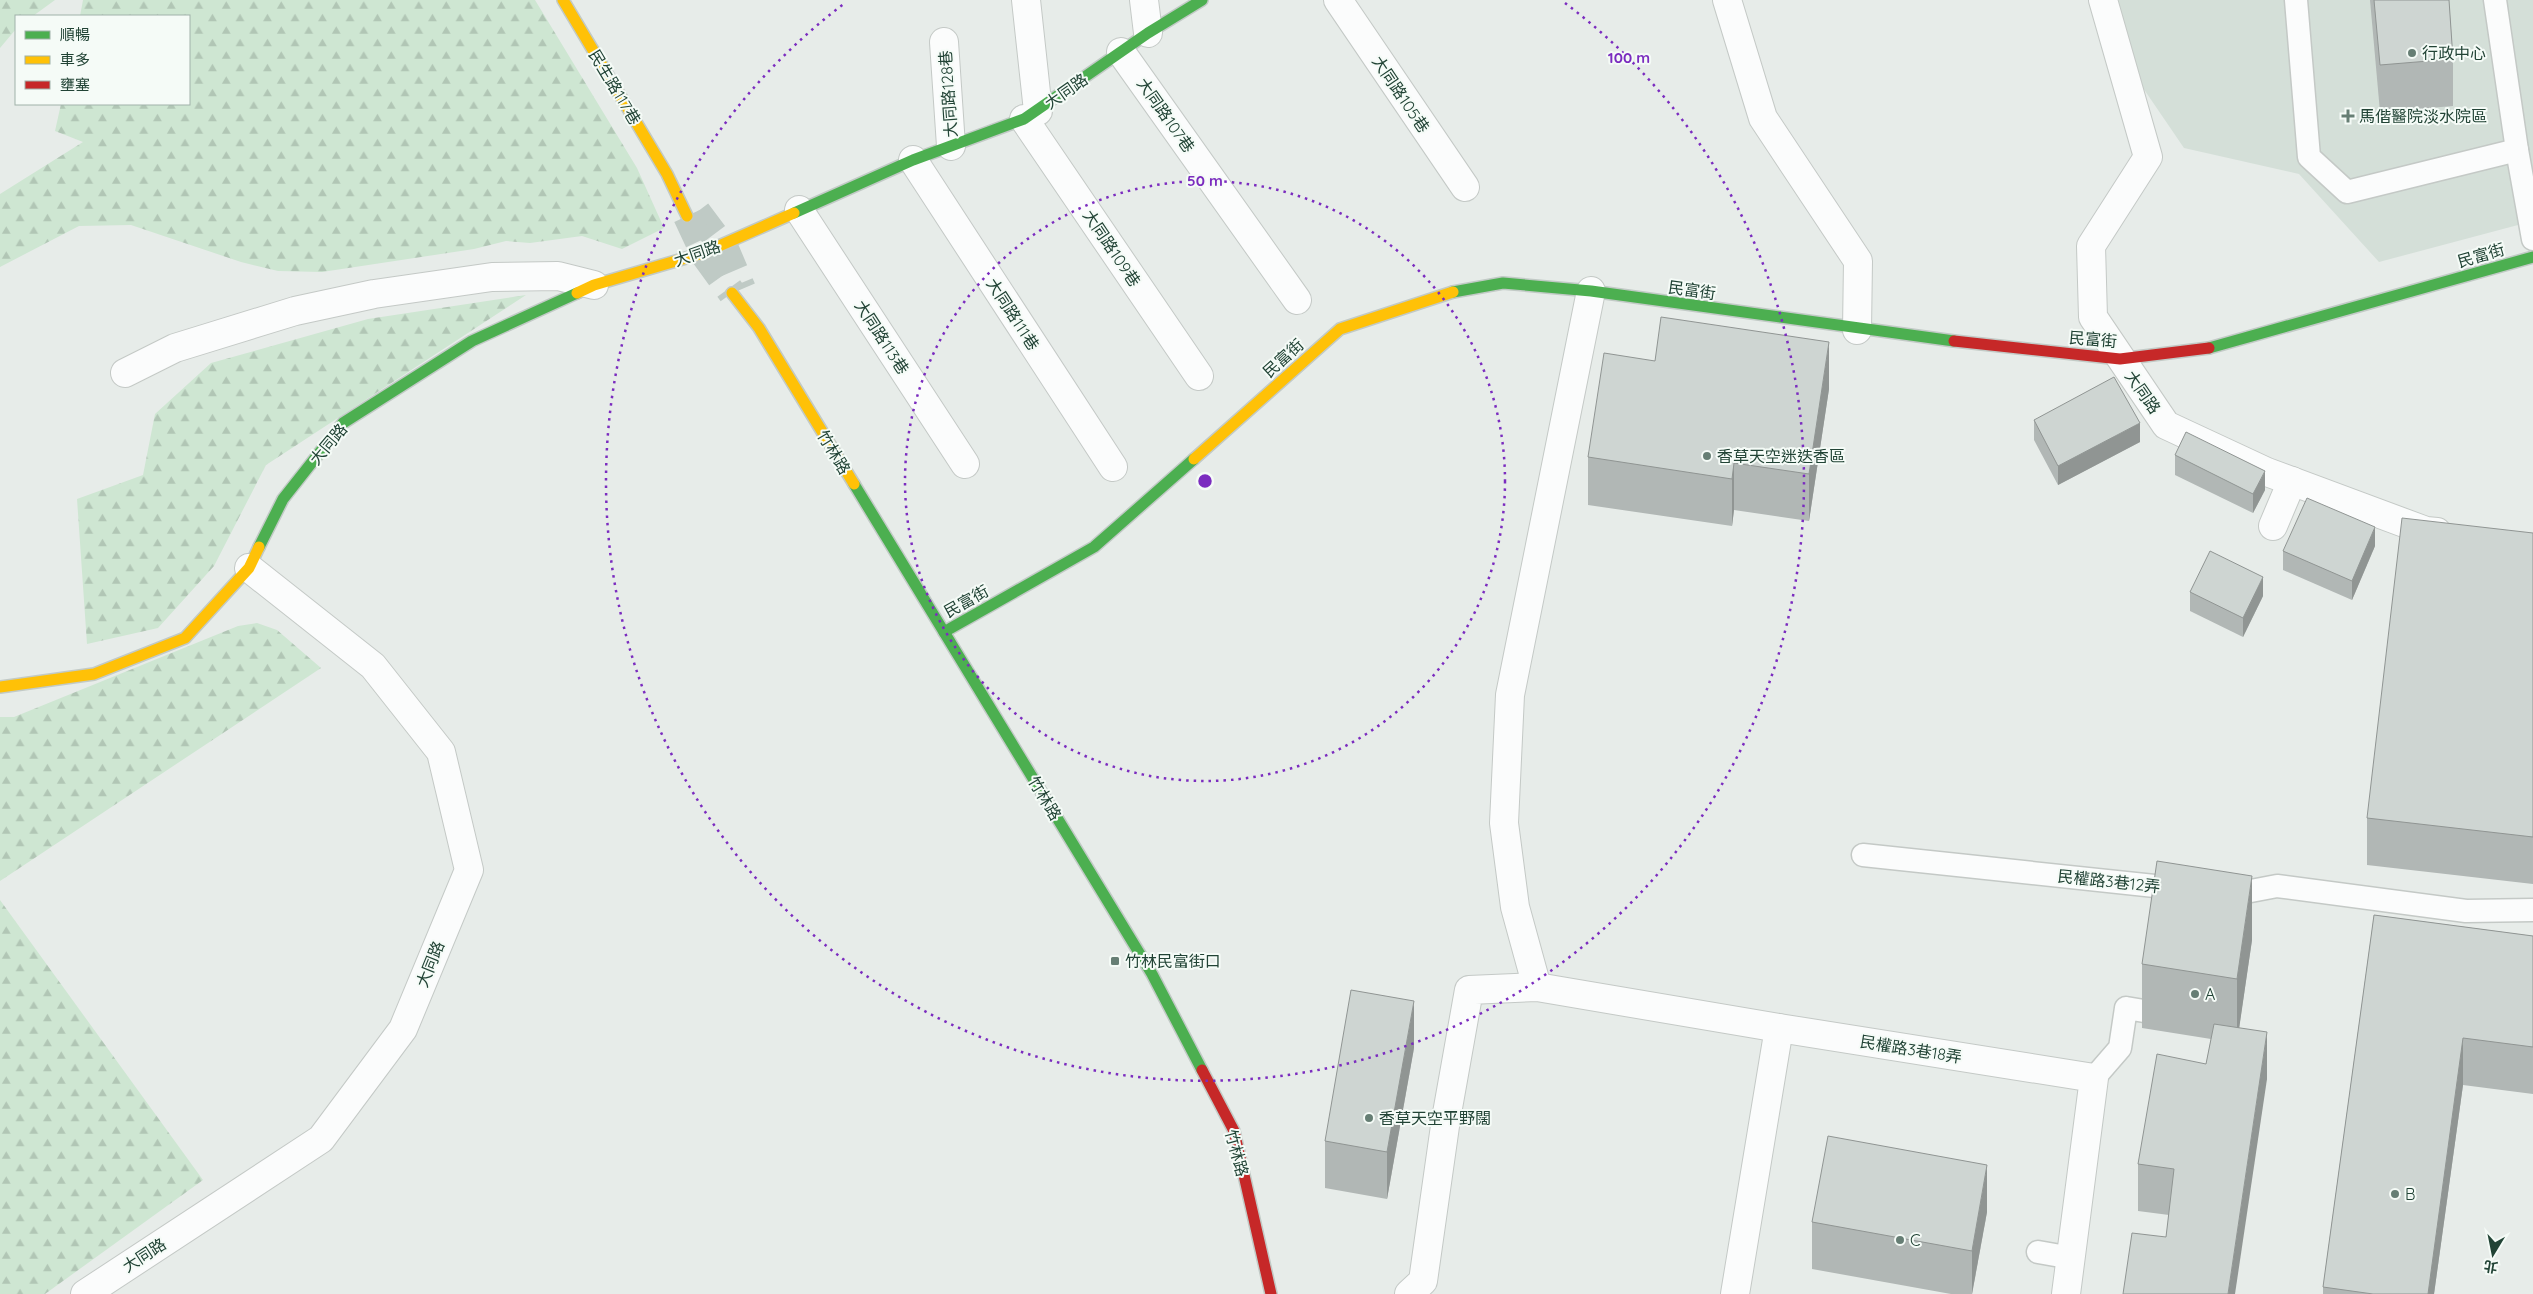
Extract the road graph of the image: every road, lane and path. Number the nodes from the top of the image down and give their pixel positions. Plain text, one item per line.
1 (563, 0) edge
2 (1026, 0) edge
3 (1144, 0) edge
4 (1202, 0) edge
5 (1338, 0) edge
6 (1727, 0) edge
7 (2103, 0) edge
8 (2296, 0) edge
9 (2495, 0) edge
10 (1148, 33) junction
11 (944, 42) dead end
12 (1122, 52) junction
13 (1031, 115) junction
14 (951, 146) junction
15 (2517, 150) junction
16 (913, 160) junction
17 (667, 174) joint
18 (1465, 187) dead end
19 (799, 210) junction
20 (692, 214) tunnel mouth
21 (2533, 239) edge
22 (2533, 257) edge
23 (594, 285) junction
24 (738, 291) tunnel mouth
25 (1591, 291) junction
26 (1297, 300) dead end
27 (759, 328) joint
28 (1857, 330) junction
29 (2120, 359) junction
30 (125, 373) dead end
31 (1199, 376) dead end
32 (966, 464) dead end
33 (1113, 467) dead end
34 (2292, 481) junction
35 (2273, 526) dead end
36 (2465, 536) edge
37 (249, 568) junction
38 (944, 632) junction
39 (0, 687) edge
40 (1863, 855) dead end
41 (2533, 910) edge
42 (1537, 987) junction
43 (2144, 1011) edge
44 (1779, 1028) junction
45 (2094, 1078) junction
46 (2038, 1252) dead end
47 (2072, 1258) junction
48 (85, 1294) edge
49 (1271, 1294) edge
50 (1409, 1294) edge
51 (1735, 1294) edge
52 (2066, 1294) edge

1 - 17 street, 民生路117巷
2 - 13 street
3 - 10 street
4 - 10 street, 大同路
5 - 18 street, 大同路105巷
6 - 28 street
7 - 29 street, 大同路
8 - 15 lane
9 - 15 lane
10 - 12 street, 大同路
11 - 14 street, 大同路128巷
12 - 13 street, 大同路
12 - 26 street, 大同路107巷
13 - 14 street, 大同路
13 - 31 street, 大同路109巷
14 - 16 street, 大同路
15 - 21 lane
16 - 19 street, 大同路
16 - 33 street, 大同路111巷
17 - 20 street, 民生路117巷
19 - 23 street, 大同路
19 - 32 street, 大同路113巷
22 - 29 street, 民富街
23 - 30 street
23 - 37 street, 大同路
24 - 27 street, 竹林路
25 - 28 street, 民富街
25 - 38 street, 民富街
25 - 42 street
27 - 38 street, 竹林路
28 - 29 street, 民富街
29 - 34 street, 大同路
34 - 35 street
34 - 36 street, 大同路
37 - 39 street, 大同路
37 - 48 street, 大同路
38 - 49 street, 竹林路
40 - 41 lane, 民權路3巷12弄
42 - 44 street, 民權路3巷18弄
42 - 50 street, 民權路3巷18弄
43 - 45 lane
44 - 45 street, 民權路3巷18弄
44 - 51 street
45 - 47 street
46 - 47 lane
47 - 52 street

